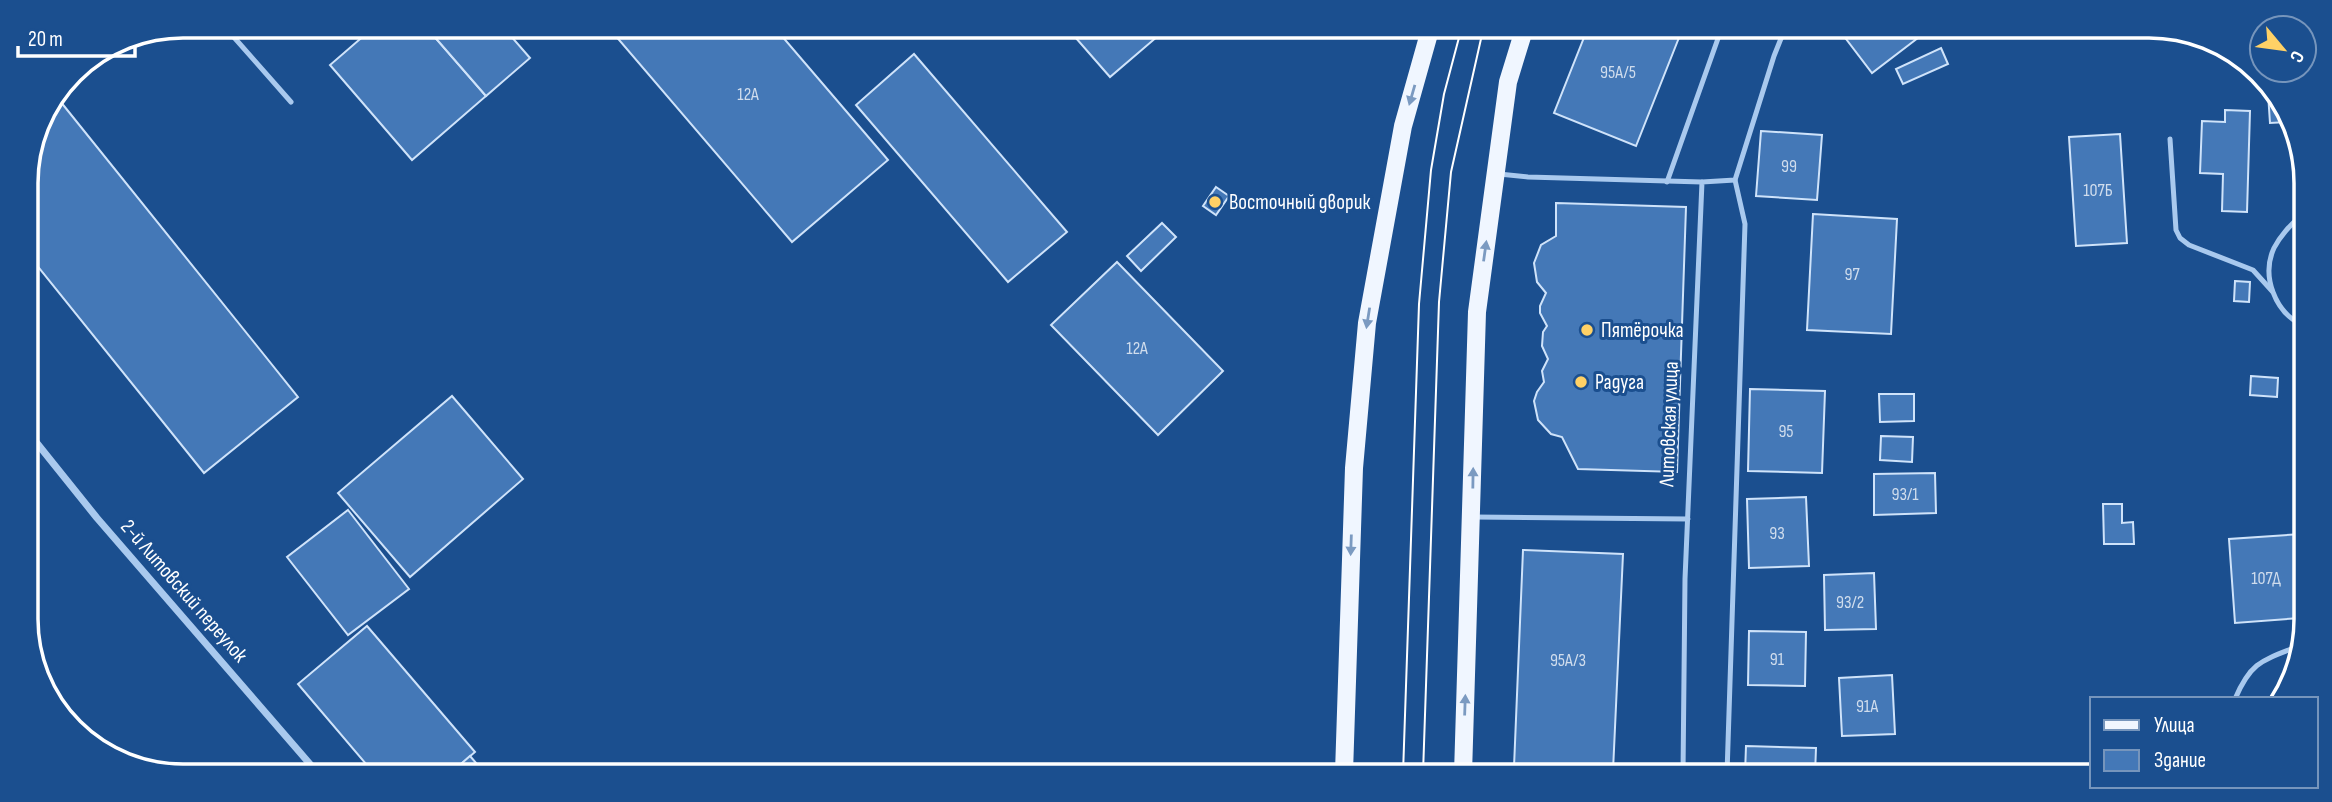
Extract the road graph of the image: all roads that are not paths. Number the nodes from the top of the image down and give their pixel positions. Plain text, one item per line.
1 (1428, 38) edge
2 (1521, 38) edge
3 (1718, 38) edge
4 (1781, 38) edge
5 (235, 39) edge
6 (291, 102) dead end
7 (2170, 139) dead end
8 (1496, 173) junction
9 (1735, 180) junction
10 (1667, 182) junction
11 (1702, 182) junction
12 (2294, 221) edge
13 (2272, 291) junction
14 (2294, 319) edge
15 (38, 445) edge
16 (1472, 517) junction
17 (1688, 519) junction
18 (2290, 650) edge
19 (2236, 697) edge
20 (1344, 763) edge
21 (1463, 763) edge
22 (1683, 763) edge
23 (1727, 763) edge
24 (310, 764) edge

1 -> 20 main road
2 - 8 main road
3 - 10 lane
4 - 9 lane
5 - 6 lane
7 - 13 lane
8 - 10 lane
16 -> 8 main road
9 - 11 lane
9 - 23 lane
10 - 11 lane
11 - 17 lane, Литовская улица
12 - 13 lane
13 - 14 lane
15 - 24 street, 2-й Литовский переулок
16 - 17 lane
21 -> 16 main road
17 - 22 lane, Литовская улица
18 - 19 lane

